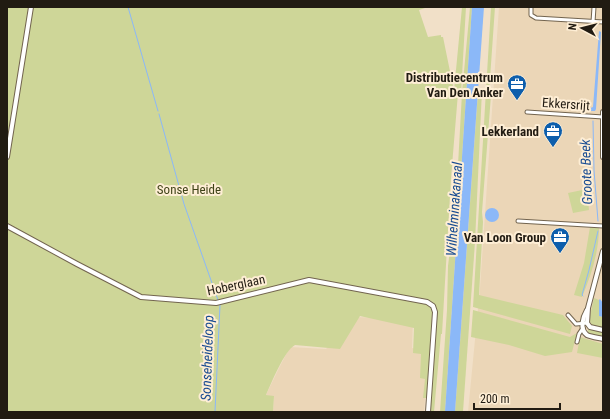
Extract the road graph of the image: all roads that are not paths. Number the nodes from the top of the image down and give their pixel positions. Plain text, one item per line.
1 (31, 7) edge
2 (531, 7) edge
3 (594, 7) edge
4 (593, 22) junction
5 (603, 22) edge
6 (527, 112) dead end
7 (603, 112) edge
8 (603, 116) edge
9 (603, 125) edge
10 (7, 157) edge
11 (603, 157) edge
12 (518, 221) dead end
13 (603, 226) edge
14 (7, 227) edge
15 (603, 251) edge
16 (568, 315) dead end
17 (584, 325) junction
18 (603, 330) edge
19 (603, 339) edge
20 (577, 342) dead end
21 (428, 412) edge

1 - 10 street
2 - 4 street
3 - 4 street
4 - 5 street
6 - 8 street, Ekkersrijt
7 - 8 street, Ekkersrijt
8 - 9 street, Ekkersrijt
9 - 11 street, Ekkersrijt
12 - 13 street
14 - 21 street, Hoberglaan
15 - 17 street
16 - 17 street
17 - 18 street
17 - 19 street
17 - 20 street

